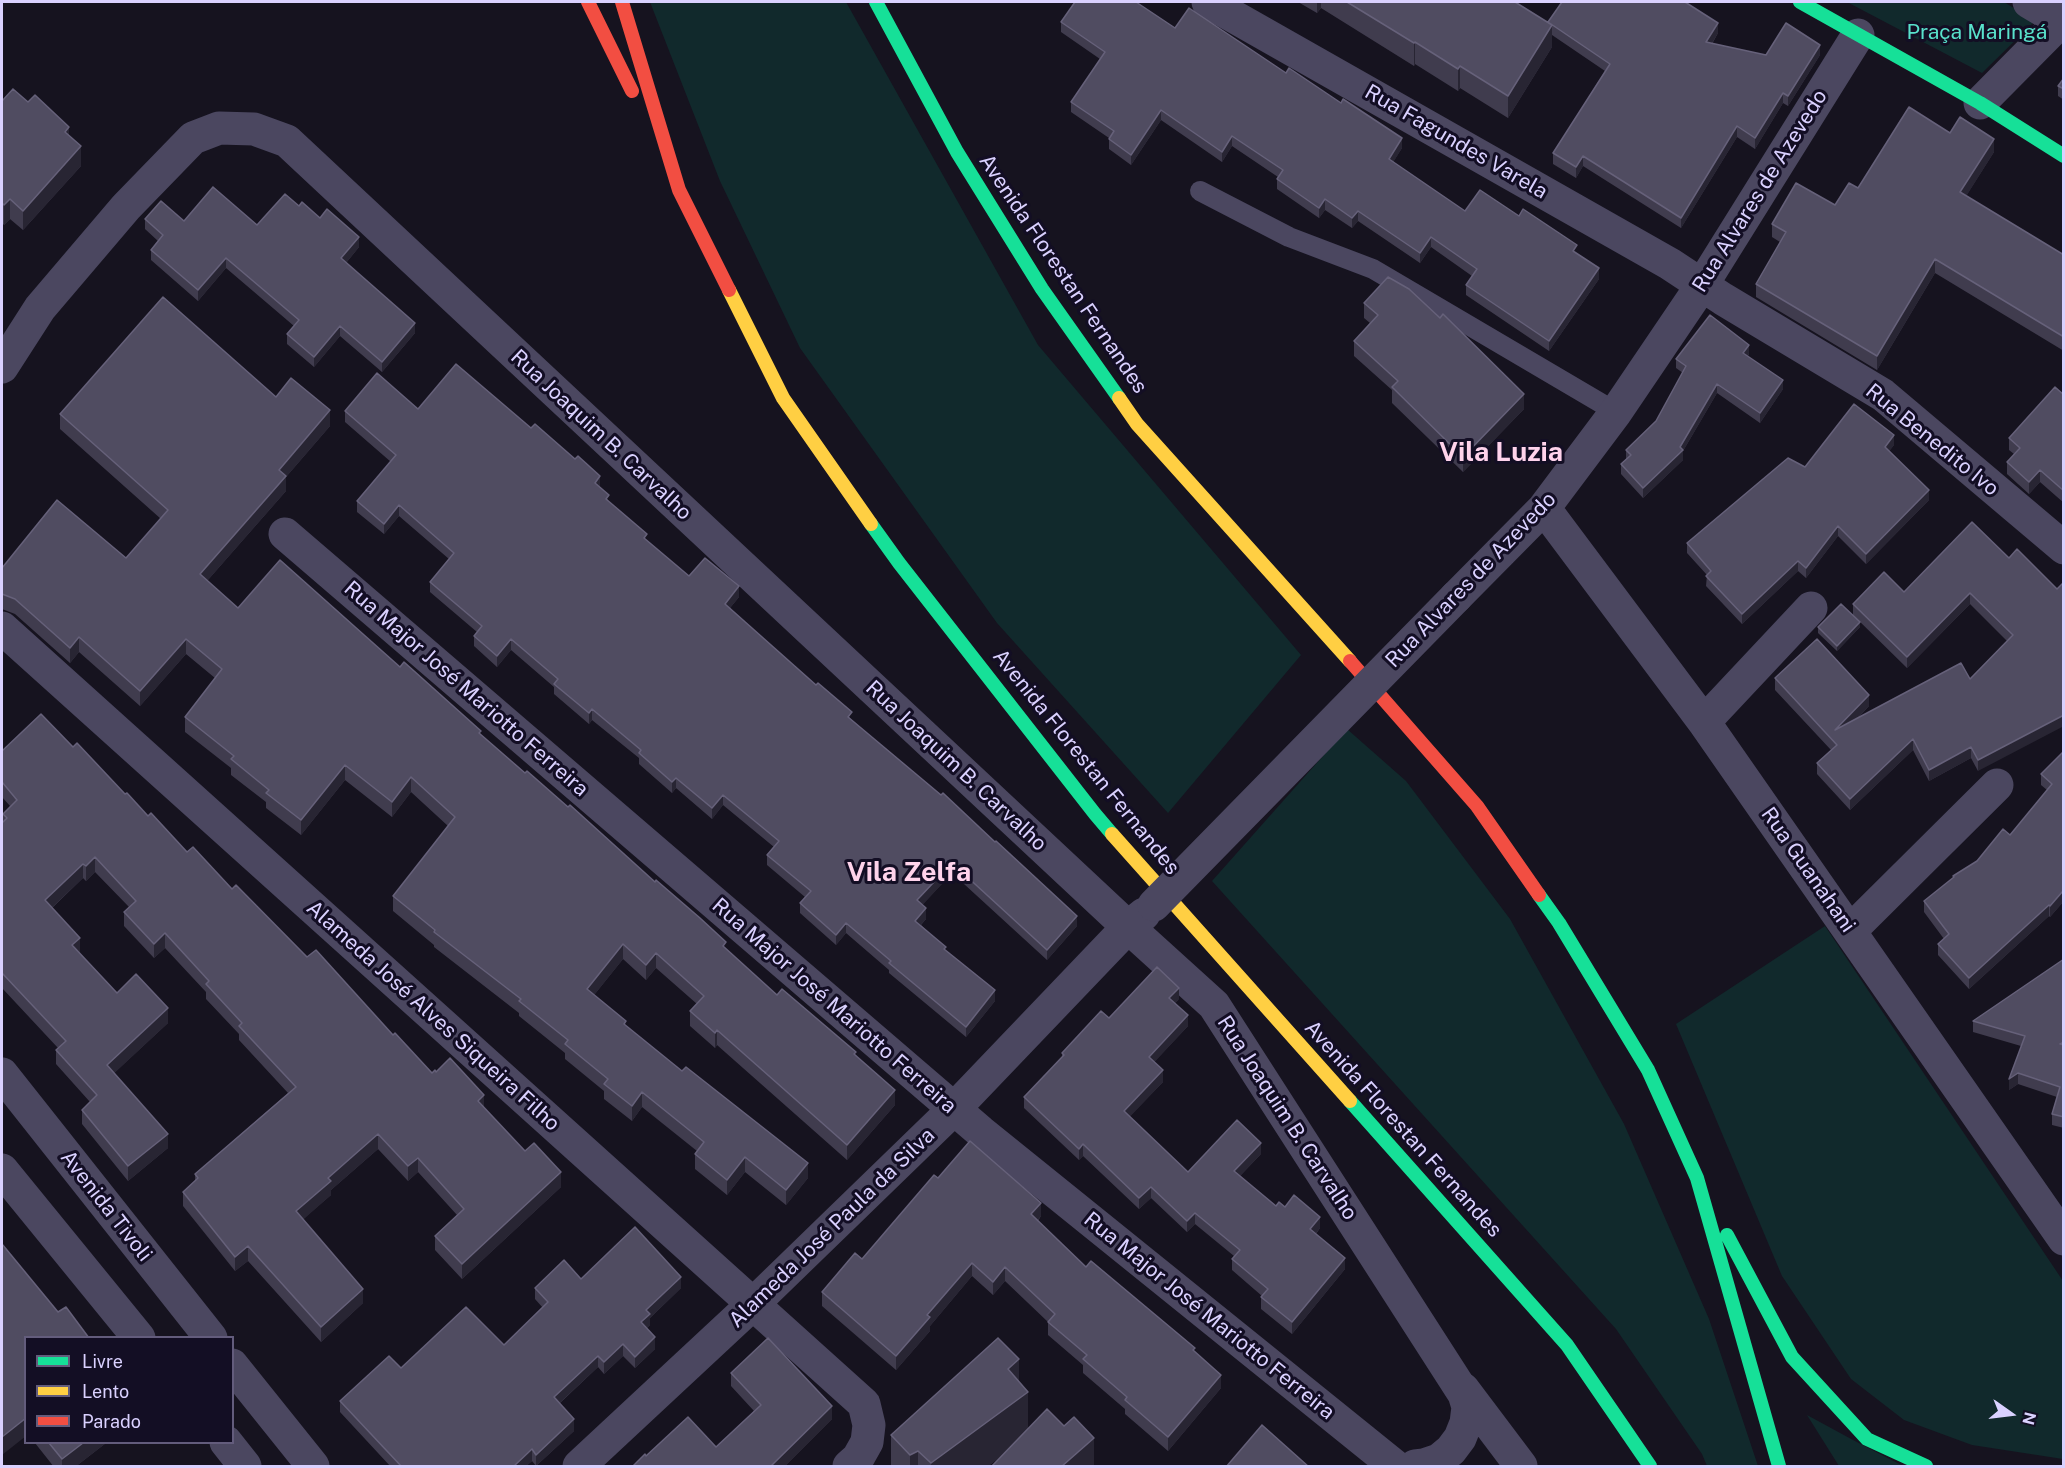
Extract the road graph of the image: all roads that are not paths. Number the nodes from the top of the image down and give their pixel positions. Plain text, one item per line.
1 (588, 2) edge
2 (622, 2) edge
3 (876, 2) edge
4 (1208, 2) edge
5 (1800, 2) edge
6 (2029, 2) edge
7 (2062, 20) edge
8 (1858, 35) junction
9 (1980, 103) junction
10 (2064, 156) edge
11 (679, 190) junction
12 (1200, 191) dead end
13 (1702, 285) junction
14 (2, 367) edge
15 (1616, 412) junction
16 (1544, 508) junction
17 (285, 534) dead end
18 (2064, 548) edge
19 (1811, 608) dead end
20 (2, 627) edge
21 (1704, 722) junction
22 (1997, 785) dead end
23 (1154, 905) joint
24 (1128, 927) junction
25 (1851, 930) junction
26 (2, 1074) edge
27 (954, 1109) junction
28 (2, 1170) edge
29 (1696, 1178) junction
30 (2064, 1239) edge
31 (753, 1304) junction
32 (137, 1336) edge
33 (209, 1336) edge
34 (234, 1368) edge
35 (1458, 1383) junction
36 (227, 1444) edge
37 (1402, 1466) edge
38 (245, 1467) edge
39 (313, 1467) edge
40 (579, 1467) edge
41 (849, 1467) edge
42 (1521, 1467) edge
43 (1650, 1467) edge
44 (1779, 1467) edge
45 (1926, 1467) edge

1 - 11 main road
2 - 11 main road, Avenida Florestan Fernandes
3 - 29 main road, Avenida Florestan Fernandes
4 - 13 street, Rua Fagundes Varela
5 - 8 main road
6 - 7 street
7 - 9 street
8 - 9 main road
8 - 13 street, Rua Alvares de Azevedo
9 - 10 main road
11 - 43 main road, Avenida Florestan Fernandes
12 - 15 lane
13 - 15 street, Rua Alvares de Azevedo
13 - 18 street, Rua Benedito Ivo
14 - 24 street, Rua Joaquim B. Carvalho
15 - 16 street, Rua Alvares de Azevedo
16 - 21 street, Rua Guanahani
16 - 23 street, Rua Alvares de Azevedo, bridge
17 - 27 street, Rua Major José Mariotto Ferreira
19 - 21 street
20 - 31 street, Alameda José Alves Siqueira Filho
21 - 25 street, Rua Guanahani
22 - 25 street
23 - 24 street, Alameda José Paula da Silva
24 - 27 street, Alameda José Paula da Silva
24 - 35 street, Rua Joaquim B. Carvalho
25 - 30 street, Rua Guanahani
26 - 33 street, Avenida Tivoli
27 - 31 street, Alameda José Paula da Silva
27 - 37 street, Rua Major José Mariotto Ferreira
28 - 32 street
29 - 44 main road, Avenida Florestan Fernandes
29 - 45 main road
31 - 40 street, Alameda José Paula da Silva
31 - 41 street, Alameda José Alves Siqueira Filho
34 - 39 street
35 - 37 street, Rua Joaquim B. Carvalho
35 - 42 street
36 - 38 street

